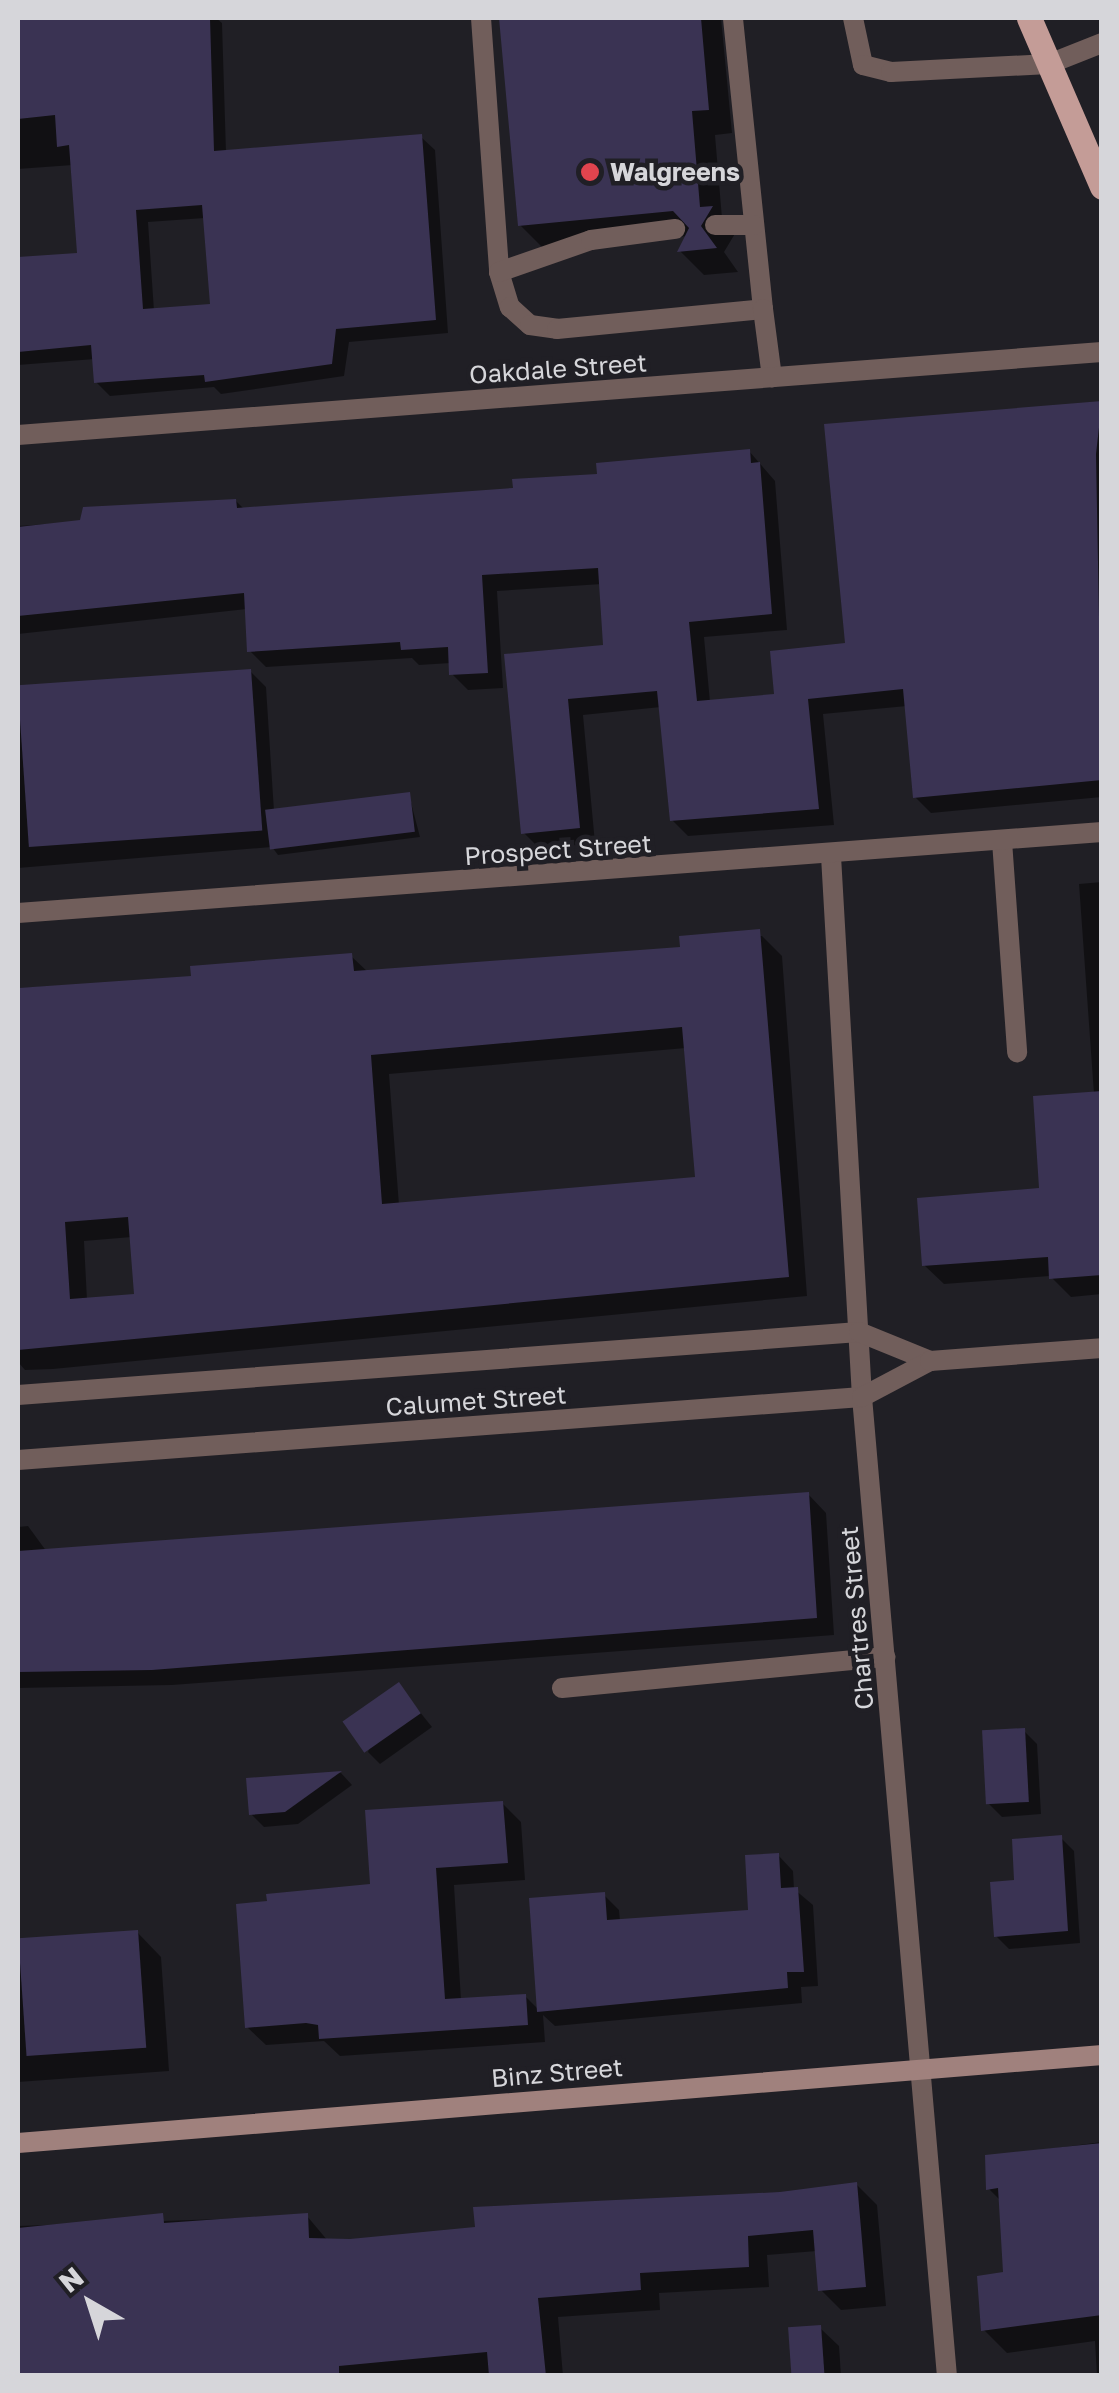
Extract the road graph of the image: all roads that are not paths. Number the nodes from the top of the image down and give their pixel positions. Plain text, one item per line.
1 (480, 18) edge
2 (733, 18) edge
3 (852, 18) edge
4 (1029, 18) edge
5 (1102, 43) edge
6 (1049, 64) junction
7 (1102, 187) edge
8 (715, 225) dead end
9 (754, 225) junction
10 (675, 228) dead end
11 (499, 272) junction
12 (762, 309) junction
13 (1102, 352) edge
14 (772, 377) junction
15 (18, 435) edge
16 (1102, 832) edge
17 (1002, 841) junction
18 (832, 856) junction
19 (18, 913) edge
20 (1017, 1052) dead end
21 (859, 1332) junction
22 (1102, 1348) edge
23 (930, 1361) junction
24 (18, 1395) edge
25 (862, 1397) junction
26 (18, 1460) edge
27 (886, 1657) junction
28 (562, 1688) dead end
29 (1102, 2056) edge
30 (921, 2068) junction
31 (18, 2143) edge
32 (947, 2376) edge

1 - 11 street
2 - 9 street
3 - 6 street
4 - 6 main road
5 - 6 street
6 - 7 main road
8 - 9 street
9 - 12 street
10 - 11 street
11 - 12 street
12 - 14 street
13 - 14 street, Oakdale Street
14 - 15 street, Oakdale Street
16 - 17 street, Prospect Street
17 - 18 street, Prospect Street
17 - 20 street
18 - 19 street, Prospect Street
18 - 21 street, Chartres Street
21 - 23 street, Calumet Street
21 - 24 street, Calumet Street
21 - 25 street, Chartres Street
22 - 23 street, Calumet Street
23 - 25 street, Calumet Street
25 - 26 street, Calumet Street
25 - 27 street, Chartres Street
27 - 28 street
27 - 30 street, Chartres Street
29 - 30 main road, Binz Street
30 - 31 main road, Binz Street
30 - 32 street, Chartres Street

